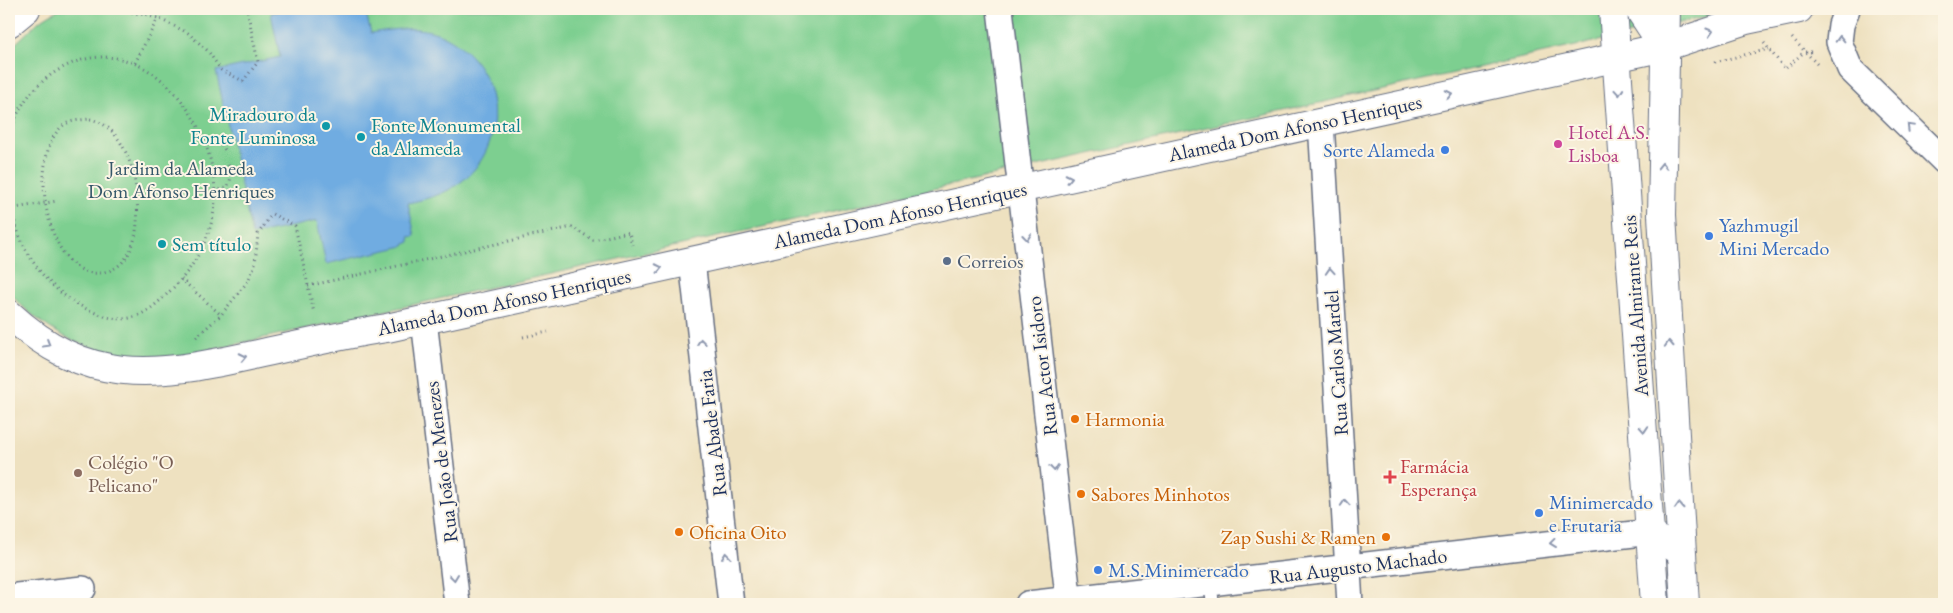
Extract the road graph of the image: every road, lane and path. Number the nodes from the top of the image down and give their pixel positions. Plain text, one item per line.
1 (26, 9) edge
2 (118, 9) edge
3 (247, 9) edge
4 (1000, 9) edge
5 (1613, 9) edge
6 (1639, 9) edge
7 (1666, 9) edge
8 (1799, 9) edge
9 (1847, 9) edge
10 (158, 18) junction
11 (1746, 20) junction
12 (9, 23) edge
13 (1838, 42) junction
14 (1664, 47) junction
15 (1769, 49) junction
16 (1616, 57) junction
17 (135, 63) junction
18 (1709, 63) dead end
19 (1321, 122) junction
20 (203, 140) junction
21 (9, 147) edge
22 (225, 150) dead end
23 (1944, 161) edge
24 (228, 163) dead end
25 (1021, 188) junction
26 (214, 190) junction
27 (9, 194) edge
28 (57, 201) dead end
29 (46, 203) junction
30 (10, 209) edge
31 (629, 232) dead end
32 (692, 261) junction
33 (181, 279) junction
34 (308, 286) junction
35 (9, 314) edge
36 (221, 315) junction
37 (424, 320) junction
38 (548, 332) dead end
39 (523, 338) dead end
40 (321, 340) junction
41 (189, 342) dead end
42 (1651, 532) junction
43 (1682, 555) junction
44 (1349, 567) junction
45 (83, 590) dead end
46 (1212, 594) edge
47 (1069, 602) edge
48 (17, 604) edge
49 (457, 604) edge
50 (732, 604) edge
51 (1028, 604) edge
52 (1350, 604) edge
53 (1655, 604) edge
54 (1685, 604) edge

1 - 12 main road
2 - 10 path
3 - 10 path
4 - 25 street, Rua Actor Isidoro
5 - 16 main road, Avenida Almirante Reis
6 - 14 main road
7 - 14 main road, Avenida Almirante Reis
8 - 11 main road, Alameda Dom Afonso Henriques
13 -> 9 street
10 - 17 path
14 -> 11 main road, Alameda Dom Afonso Henriques
11 - 15 path
13 - 15 path
23 -> 13 street
14 - 16 main road, Alameda Dom Afonso Henriques
43 -> 14 main road, Avenida Almirante Reis
15 - 18 path
19 -> 16 main road, Alameda Dom Afonso Henriques
16 -> 42 main road, Avenida Almirante Reis
17 - 20 path
17 - 21 path
25 -> 19 main road, Alameda Dom Afonso Henriques
44 -> 19 street, Rua Carlos Mardel
20 - 22 path
20 - 26 path
24 - 26 path
25 - 32 main road, Alameda Dom Afonso Henriques
25 -> 47 street, Rua Actor Isidoro
26 - 33 path
27 - 30 path
28 - 29 path
29 - 29 path
29 - 30 path
30 - 33 path
31 - 34 path
37 -> 32 main road, Alameda Dom Afonso Henriques
50 -> 32 street, Rua Abade Faria
33 - 36 path
34 - 36 path
34 - 40 path
35 -> 40 main road, Alameda Dom Afonso Henriques
36 - 41 path
37 - 40 main road, Alameda Dom Afonso Henriques
37 -> 49 street, Rua João de Menezes
38 - 39 path
42 - 43 street
42 -> 44 street, Rua Augusto Machado
42 - 53 main road, Avenida Almirante Reis
43 - 54 main road, Avenida Almirante Reis
44 - 46 street, Rua Augusto Machado
44 - 52 street, Rua Carlos Mardel
45 - 48 street
46 - 47 street, Rua Augusto Machado
47 - 51 street, Rua Augusto Machado

